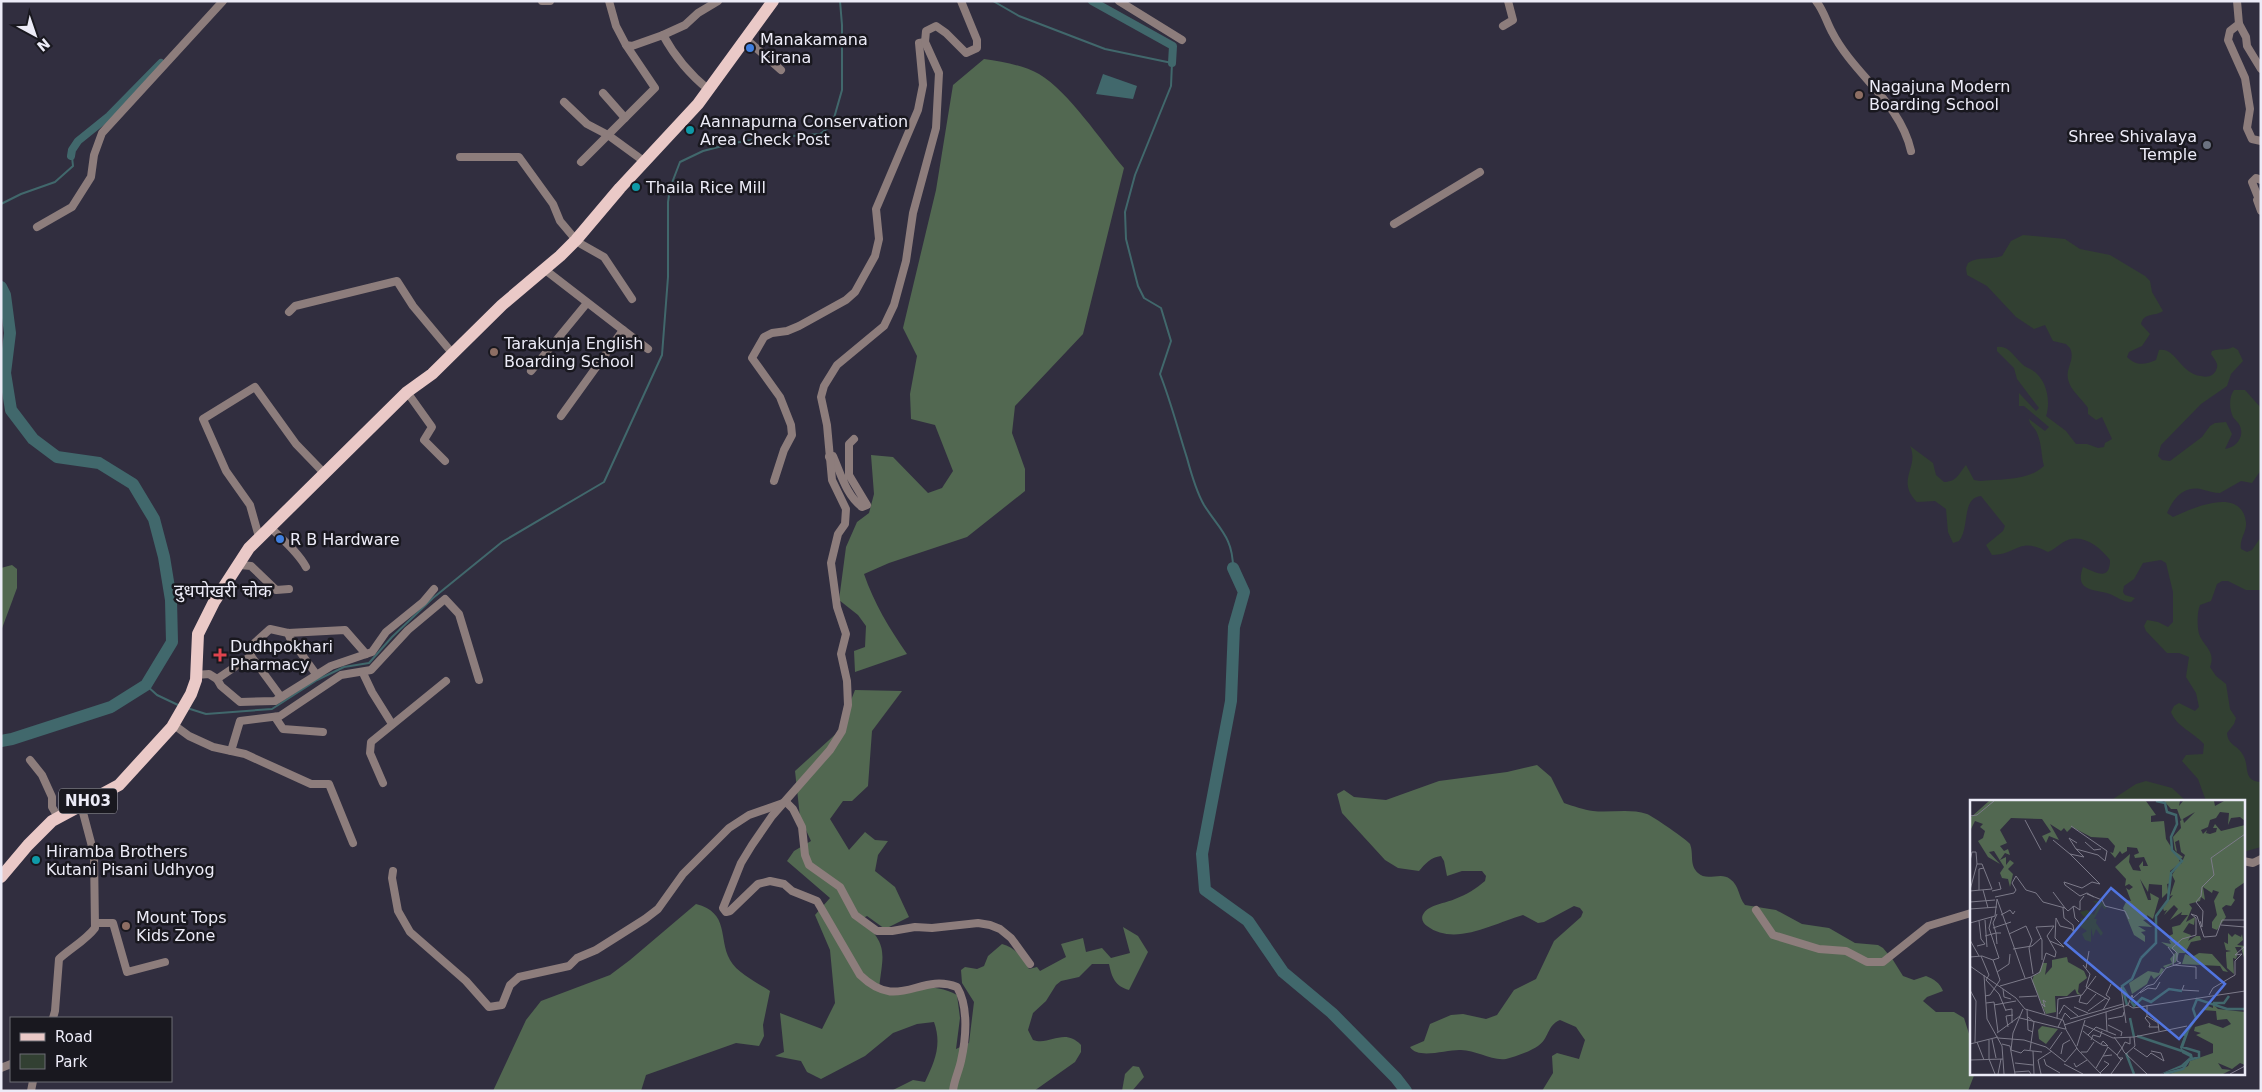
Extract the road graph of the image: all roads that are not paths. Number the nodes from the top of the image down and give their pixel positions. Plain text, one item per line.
1 (223, 1) edge
2 (542, 1) edge
3 (550, 1) edge
4 (609, 1) edge
5 (718, 1) edge
6 (773, 1) edge
7 (961, 1) edge
8 (1119, 1) edge
9 (1508, 1) edge
10 (1816, 1) edge
11 (2237, 1) edge
12 (2239, 24) junction
13 (1503, 26) dead end
14 (663, 35) junction
15 (746, 39) junction
16 (1182, 40) dead end
17 (925, 42) junction
18 (626, 46) junction
19 (2261, 69) edge
20 (782, 70) dead end
21 (709, 90) junction
22 (603, 93) dead end
23 (564, 102) dead end
24 (625, 118) junction
25 (608, 135) junction
26 (2261, 141) edge
27 (1911, 151) dead end
28 (460, 157) dead end
29 (581, 162) dead end
30 (645, 162) junction
31 (1480, 172) dead end
32 (2261, 180) edge
33 (2259, 196) edge
34 (2261, 211) edge
35 (1394, 224) dead end
36 (37, 227) dead end
37 (577, 239) junction
38 (544, 269) junction
39 (632, 299) dead end
40 (586, 303) junction
41 (289, 312) dead end
42 (624, 330) junction
43 (648, 349) dead end
44 (454, 354) junction
45 (531, 371) dead end
46 (407, 392) junction
47 (561, 416) dead end
48 (854, 439) dead end
49 (829, 458) junction
50 (445, 461) dead end
51 (325, 474) junction
52 (774, 481) dead end
53 (270, 527) junction
54 (259, 537) junction
55 (240, 565) junction
56 (306, 567) dead end
57 (290, 589) dead end
58 (434, 589) dead end
59 (288, 634) junction
60 (366, 654) junction
61 (251, 656) junction
62 (363, 673) junction
63 (316, 674) junction
64 (196, 675) junction
65 (217, 679) junction
66 (478, 680) dead end
67 (446, 681) dead end
68 (281, 697) junction
69 (275, 717) junction
70 (392, 724) junction
71 (174, 725) junction
72 (323, 732) dead end
73 (231, 751) junction
74 (30, 760) dead end
75 (383, 783) dead end
76 (786, 802) junction
77 (81, 805) junction
78 (58, 818) junction
79 (353, 843) dead end
80 (2261, 859) edge
81 (2244, 861) edge
82 (393, 871) dead end
83 (1, 877) edge
84 (1756, 910) dead end
85 (1970, 913) edge
86 (95, 923) junction
87 (165, 962) dead end
88 (1030, 964) dead end
89 (53, 1017) edge
90 (953, 1091) edge

1 - 36 street
2 - 3 street
4 - 18 street
5 - 14 street
6 - 15 main road, NH03
7 - 17 street
8 - 16 street
9 - 13 street
10 - 27 street
11 - 12 street
12 - 19 street
12 - 26 street
14 - 18 street
14 - 21 street
15 - 20 street
15 - 21 main road, NH03
17 - 49 street
17 - 52 street
18 - 24 street
21 - 30 main road, NH03
22 - 24 street
23 - 25 street
24 - 25 street
25 - 29 street
25 - 30 street
28 - 37 street
30 - 37 main road, NH03
31 - 35 street
32 - 33 street
33 - 34 street
37 - 38 main road, NH03
37 - 39 street
38 - 40 street
38 - 44 main road, NH03
40 - 42 street
40 - 45 street
41 - 44 street
42 - 43 street
42 - 47 street
44 - 46 main road, NH03
46 - 50 street
46 - 51 main road, NH03
48 - 49 street
49 - 76 street
51 - 53 main road, NH03
51 - 54 street
53 - 54 main road, NH03
53 - 56 street
54 - 55 main road, NH03
55 - 57 street
55 - 64 main road, NH03
58 - 60 street
59 - 60 street
59 - 61 street
59 - 63 street
60 - 63 street
61 - 65 street
61 - 68 street
62 - 66 street
62 - 69 street
62 - 70 street
63 - 68 street
64 - 65 street
64 - 71 main road, NH03
65 - 68 street
67 - 70 street
69 - 72 street
69 - 73 street
70 - 75 street
71 - 73 street
71 - 77 main road, NH03
73 - 79 street
74 - 78 street
76 - 82 street
76 - 88 street
76 - 90 street
77 - 78 main road, NH03
77 - 86 street
78 - 83 main road, NH03
80 - 81 street
84 - 85 street
86 - 87 street
86 - 89 street

